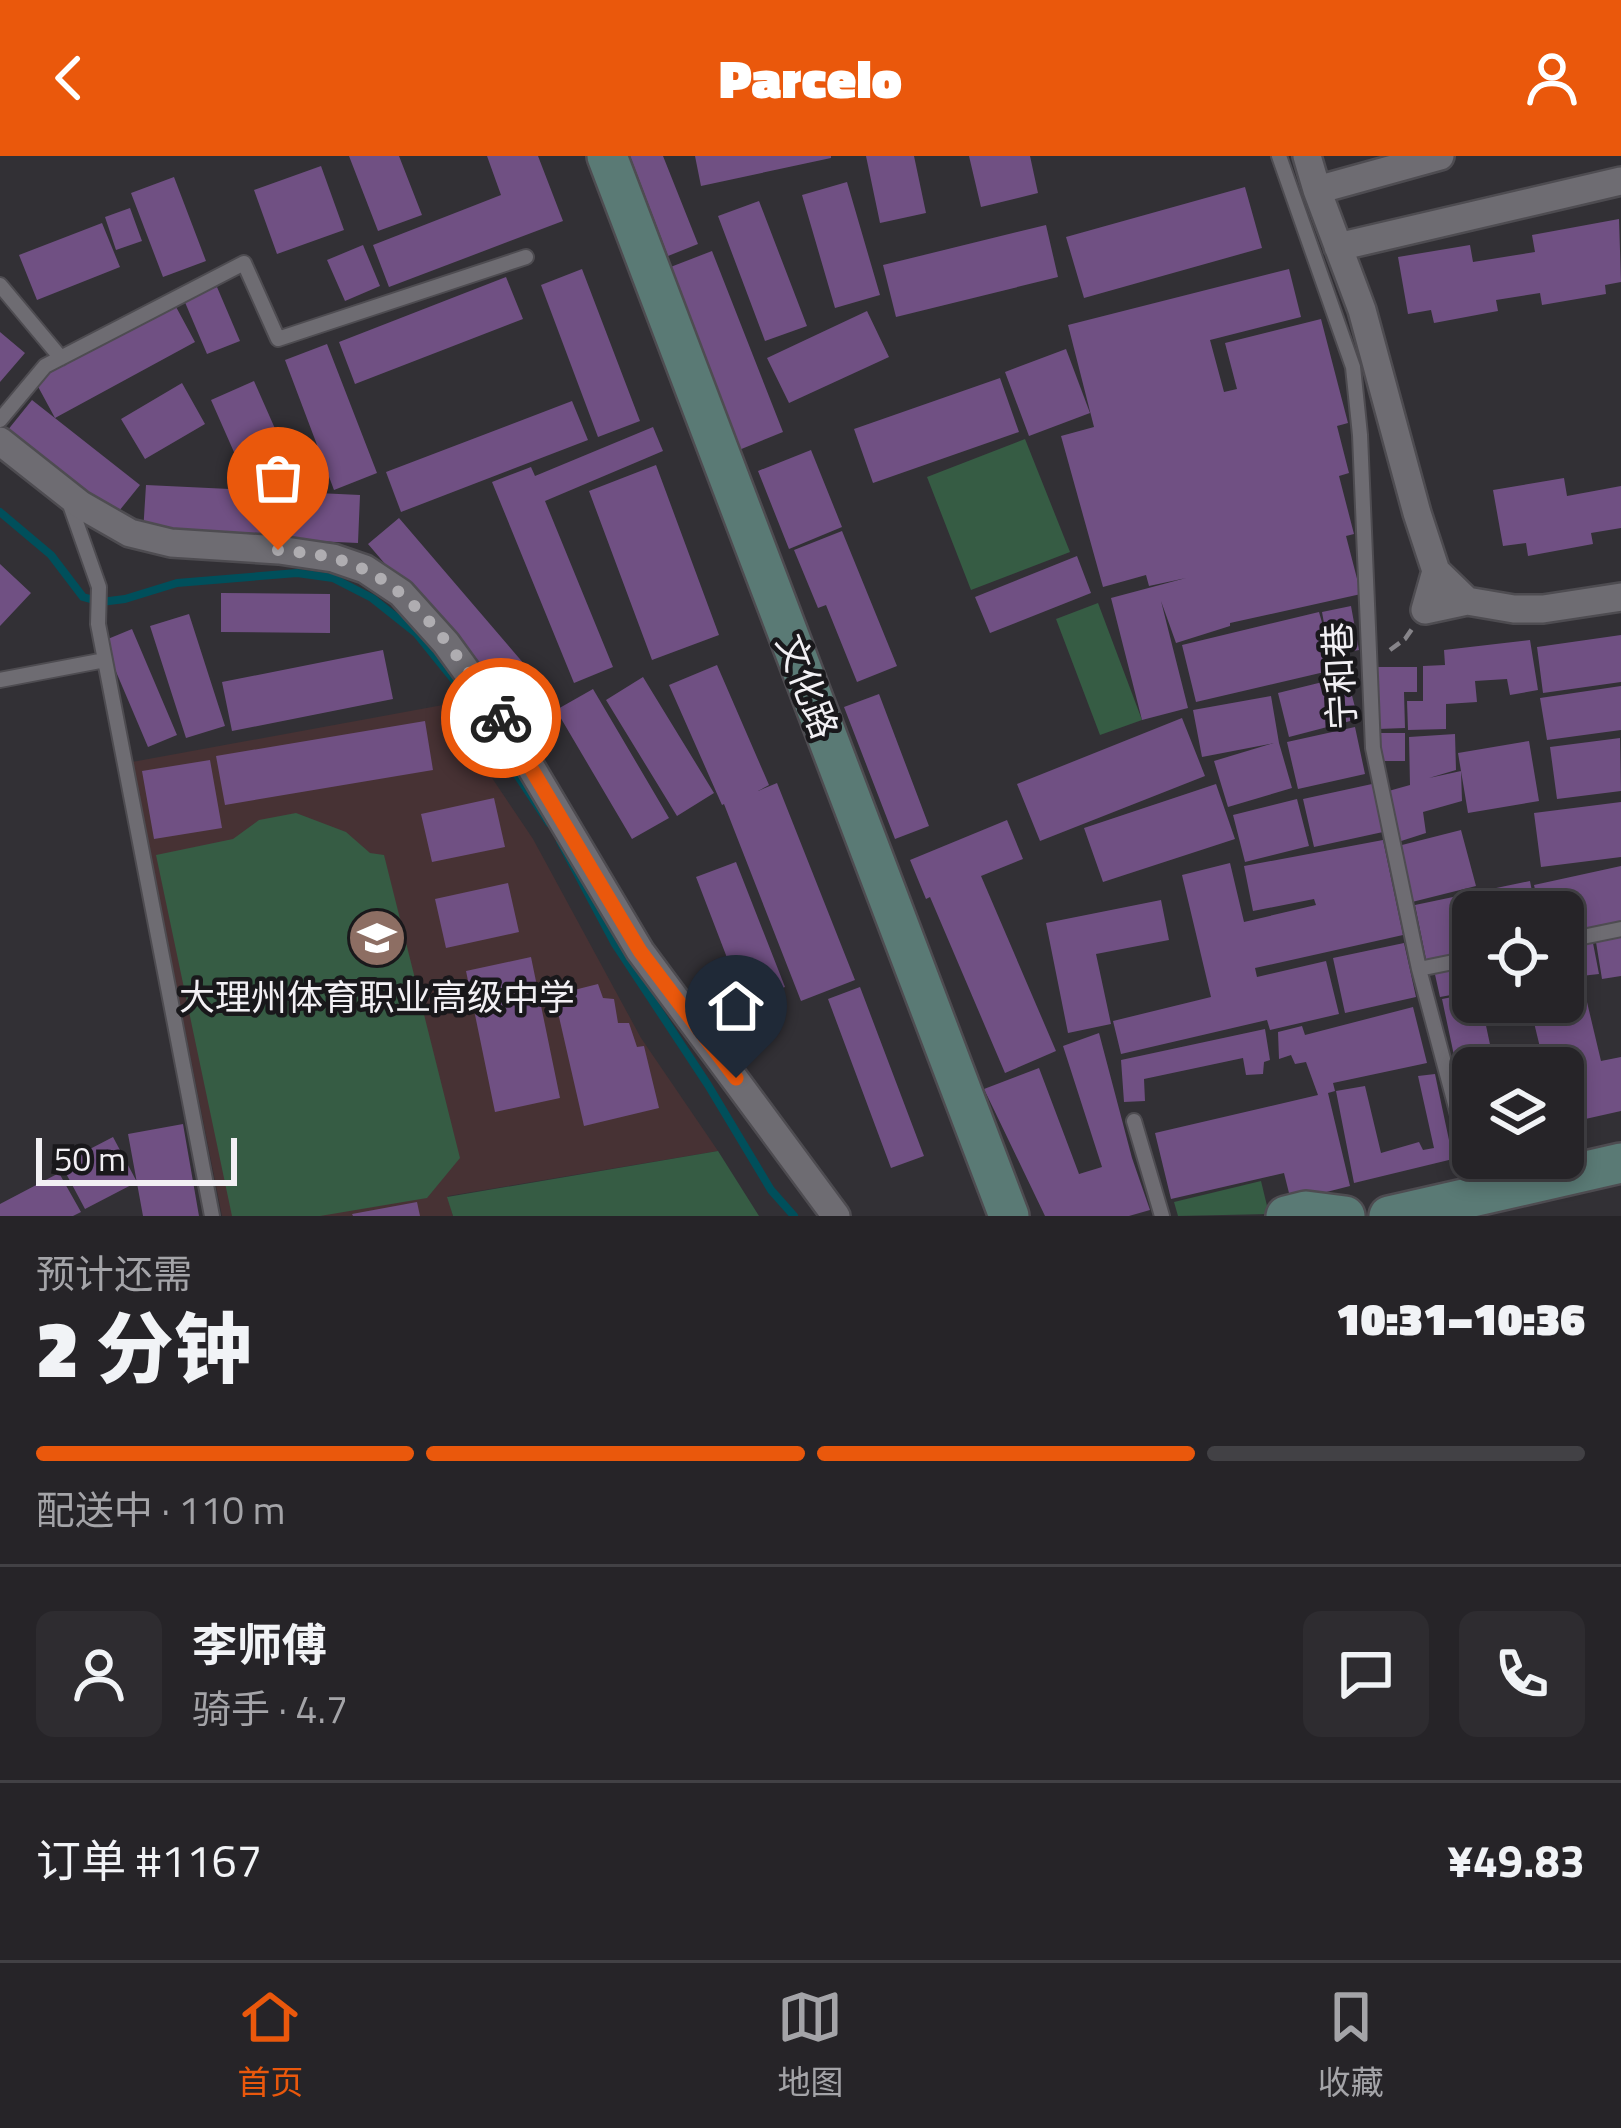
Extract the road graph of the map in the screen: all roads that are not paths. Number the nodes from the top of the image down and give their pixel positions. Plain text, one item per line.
1 (607, 156) edge
2 (1279, 156) edge
3 (1307, 156) edge
4 (1440, 156) edge
5 (1621, 181) edge
6 (1317, 190) junction
7 (1338, 247) junction
8 (526, 257) dead end
9 (0, 285) edge
10 (61, 358) junction
11 (0, 420) edge
12 (0, 441) edge
13 (65, 494) junction
14 (1436, 571) junction
15 (1621, 597) edge
16 (1467, 602) junction
17 (105, 660) junction
18 (0, 680) edge
19 (1621, 929) edge
20 (1584, 937) edge
21 (1452, 962) edge
22 (1419, 969) junction
23 (1134, 1121) dead end
24 (1621, 1162) edge
25 (1479, 1193) junction
26 (1012, 1209) edge
27 (212, 1216) edge
28 (836, 1216) edge
29 (1162, 1216) edge
30 (1286, 1216) edge
31 (1345, 1216) edge
32 (1389, 1216) edge

1 - 26 street, 文化路
2 - 22 lane, 宁和巷
3 - 6 street
4 - 6 street
5 - 7 street
6 - 7 street
7 - 14 street
8 - 10 lane
9 - 10 lane
10 - 11 lane
12 - 13 street
13 - 17 lane
13 - 28 street
14 - 16 street
14 - 16 street
15 - 16 street
17 - 18 lane
17 - 27 lane
19 - 20 lane
21 - 22 lane
22 - 25 lane, 宁和巷
23 - 29 lane
24 - 25 street
25 - 32 street
30 - 31 street

